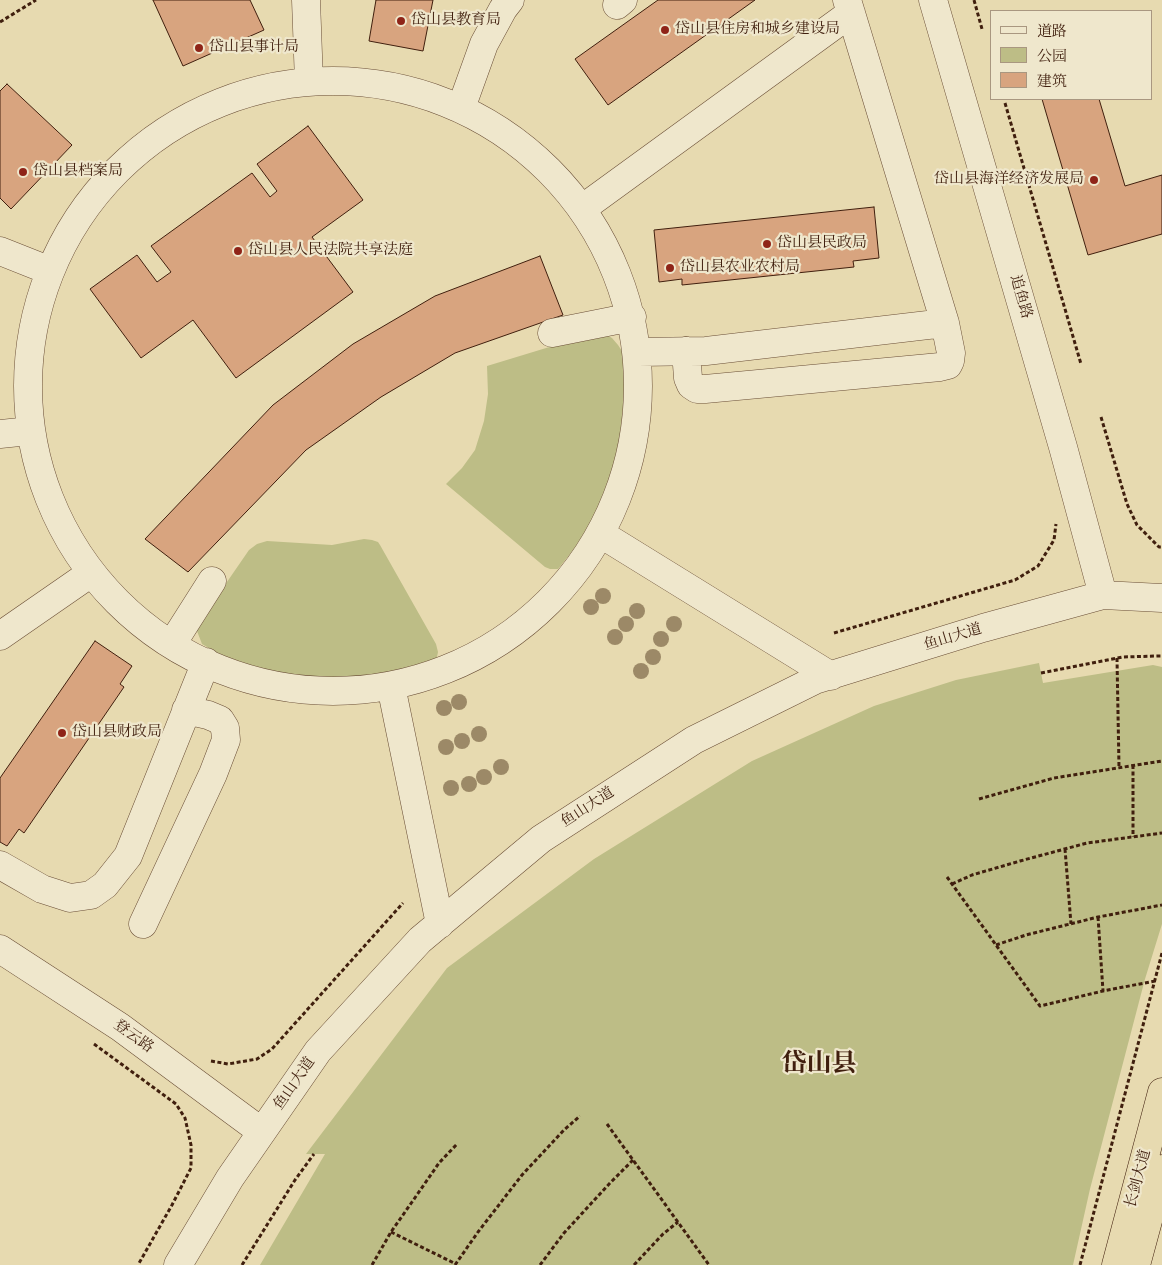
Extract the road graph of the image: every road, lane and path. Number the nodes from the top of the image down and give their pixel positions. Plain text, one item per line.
1 (36, 0) edge
2 (306, 0) edge
3 (510, 0) edge
4 (933, 0) edge
5 (974, 0) edge
6 (849, 6) edge
7 (0, 22) edge
8 (982, 29) dead end
9 (309, 82) junction
10 (1005, 103) dead end
11 (461, 108) junction
12 (582, 208) junction
13 (0, 251) edge
14 (48, 270) junction
15 (632, 317) junction
16 (944, 323) junction
17 (552, 333) dead end
18 (686, 351) junction
19 (638, 352) junction
20 (1081, 364) dead end
21 (1100, 417) dead end
22 (29, 432) junction
23 (0, 434) edge
24 (601, 534) junction
25 (1162, 547) edge
26 (91, 573) junction
27 (212, 581) dead end
28 (1103, 595) junction
29 (1162, 598) edge
30 (0, 636) edge
31 (172, 644) junction
32 (1162, 656) edge
33 (1117, 658) junction
34 (206, 662) junction
35 (1041, 673) dead end
36 (831, 676) junction
37 (392, 686) junction
38 (186, 710) junction
39 (1162, 761) edge
40 (1133, 765) junction
41 (1119, 767) junction
42 (979, 799) dead end
43 (1162, 833) edge
44 (1133, 837) junction
45 (1065, 848) junction
46 (0, 865) edge
47 (947, 877) dead end
48 (952, 884) junction
49 (403, 903) dead end
50 (1162, 906) edge
51 (1098, 917) junction
52 (143, 924) dead end
53 (440, 924) junction
54 (1071, 924) junction
55 (996, 945) junction
56 (0, 949) edge
57 (1162, 954) edge
58 (1155, 981) junction
59 (1103, 991) junction
60 (92, 1042) dead end
61 (207, 1060) dead end
62 (1162, 1092) edge
63 (580, 1116) dead end
64 (607, 1124) dead end
65 (262, 1132) junction
66 (457, 1144) dead end
67 (314, 1154) dead end
68 (633, 1160) junction
69 (1162, 1169) edge
70 (678, 1222) junction
71 (391, 1232) junction
72 (456, 1264) edge
73 (138, 1265) edge
74 (178, 1265) edge
75 (242, 1265) edge
76 (372, 1265) edge
77 (540, 1265) edge
78 (634, 1265) edge
79 (709, 1265) edge
80 (1080, 1265) edge
81 (1116, 1265) edge
82 (1136, 1265) edge

1 - 7 path
2 - 9 street
3 - 11 street
4 - 28 street, 追鱼路
5 - 8 path
6 - 12 street
6 - 16 street
9 - 11 street
9 - 14 street
10 - 20 path
11 - 12 street
12 - 15 street
13 - 14 street
14 - 22 street
15 - 17 street
15 - 19 street
16 - 18 street
16 - 18 street
18 - 19 street
19 - 24 street
21 - 25 path
22 - 23 street
22 - 26 street
24 - 36 street
24 - 37 street
26 - 30 street
26 - 31 street
27 - 31 street
28 - 29 street, 鱼山大道
28 - 36 street, 鱼山大道
31 - 34 street
32 - 33 path
33 - 35 path
33 - 41 path
34 - 37 street
34 - 38 street
36 - 53 street, 鱼山大道
37 - 53 street
38 - 46 street
38 - 52 street
39 - 40 path
40 - 41 path
40 - 44 path
41 - 42 path
43 - 44 path
44 - 45 path
45 - 48 path
45 - 54 path
47 - 48 path
48 - 55 path
49 - 61 path
50 - 51 path
51 - 54 path
51 - 59 path
53 - 65 street, 鱼山大道
54 - 55 path
55 - 59 path
56 - 65 street, 登云路
57 - 58 path
58 - 59 path
58 - 80 path
60 - 73 path
62 - 81 highway, 长剑大道
63 - 72 path
64 - 68 path
65 - 74 street, 鱼山大道
66 - 71 path
67 - 75 path
68 - 70 path
68 - 77 path
69 - 82 highway, 长剑大道
70 - 78 path
70 - 79 path
71 - 72 path
71 - 76 path

